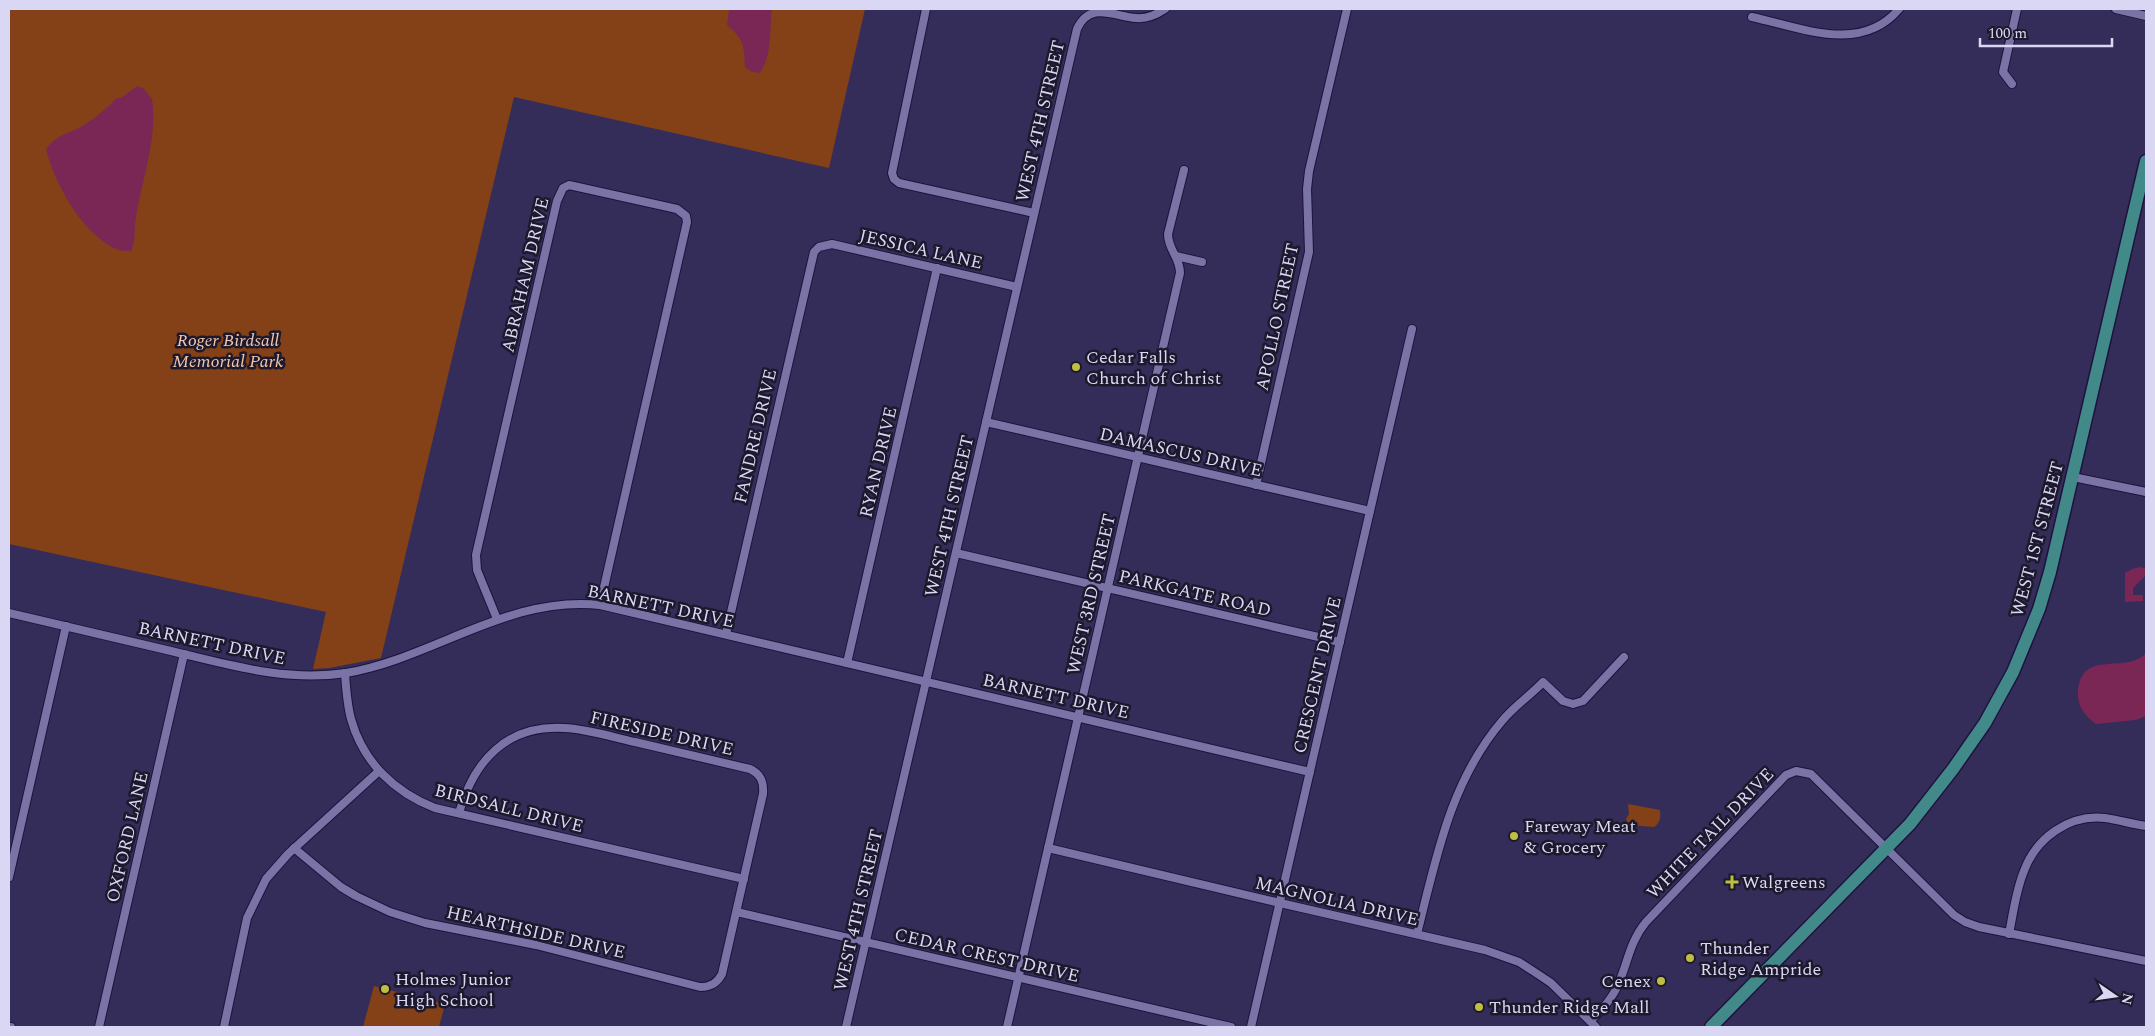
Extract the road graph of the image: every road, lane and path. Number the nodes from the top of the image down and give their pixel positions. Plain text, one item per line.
1 (926, 9) edge
2 (1164, 9) edge
3 (1346, 9) edge
4 (1899, 9) edge
5 (2017, 9) edge
6 (2116, 9) edge
7 (2146, 16) edge
8 (1752, 18) dead end
9 (2012, 84) dead end
10 (2146, 161) edge
11 (1184, 170) dead end
12 (1034, 213) junction
13 (819, 247) joint
14 (1176, 256) junction
15 (1202, 262) dead end
16 (937, 268) junction
17 (1017, 286) junction
18 (1412, 329) dead end
19 (986, 422) junction
20 (1138, 458) junction
21 (2073, 478) junction
22 (1256, 485) junction
23 (2146, 492) edge
24 (1370, 511) junction
25 (956, 552) junction
26 (1108, 588) junction
27 (600, 605) junction
28 (9, 613) edge
29 (497, 619) junction
30 (66, 626) junction
31 (726, 634) junction
32 (1340, 642) junction
33 (184, 654) junction
34 (1624, 656) dead end
35 (847, 663) junction
36 (345, 673) junction
37 (926, 681) junction
38 (1078, 717) junction
39 (379, 771) junction
40 (1310, 772) junction
41 (459, 813) junction
42 (2146, 826) edge
43 (294, 848) junction
44 (1048, 848) junction
45 (1885, 848) junction
46 (9, 877) edge
47 (744, 880) junction
48 (1280, 904) junction
49 (737, 912) junction
50 (1417, 934) junction
51 (2008, 934) junction
52 (866, 942) junction
53 (2146, 961) edge
54 (1018, 978) junction
55 (1593, 1024) edge
56 (99, 1027) edge
57 (224, 1027) edge
58 (846, 1027) edge
59 (1007, 1027) edge
60 (1231, 1027) edge
61 (1251, 1027) edge
62 (1711, 1027) edge

1 - 12 street
2 - 12 street, WEST 4TH STREET
3 - 22 street, APOLLO STREET
4 - 8 street
5 - 9 street
6 - 7 street
10 - 21 main road, WEST 1ST STREET
11 - 14 street, WEST 3RD STREET
12 - 17 street, WEST 4TH STREET
13 - 16 street, JESSICA LANE
13 - 31 street, FANDRE DRIVE
14 - 15 street
14 - 20 street, WEST 3RD STREET
16 - 17 street, JESSICA LANE
16 - 35 street, RYAN DRIVE
17 - 19 street, WEST 4TH STREET
18 - 24 street, CRESCENT DRIVE
19 - 20 street, DAMASCUS DRIVE
19 - 25 street, WEST 4TH STREET
20 - 22 street, DAMASCUS DRIVE
20 - 26 street, WEST 3RD STREET
21 - 23 street
21 - 45 main road, WEST 1ST STREET
22 - 24 street, DAMASCUS DRIVE
24 - 32 street, CRESCENT DRIVE
25 - 26 street, PARKGATE ROAD
25 - 37 street, WEST 4TH STREET
26 - 32 street, PARKGATE ROAD
26 - 38 street, WEST 3RD STREET
27 - 29 street, BARNETT DRIVE
27 - 29 street, ABRAHAM DRIVE
27 - 31 street, BARNETT DRIVE
28 - 30 street, BARNETT DRIVE
29 - 36 street, BARNETT DRIVE
30 - 33 street, BARNETT DRIVE
30 - 46 street
31 - 35 street, BARNETT DRIVE
32 - 40 street, CRESCENT DRIVE
33 - 36 street, BARNETT DRIVE
33 - 56 street, OXFORD LANE
34 - 50 street
35 - 37 street, BARNETT DRIVE
36 - 39 street, BIRDSALL DRIVE
37 - 38 street, BARNETT DRIVE
37 - 52 street, WEST 4TH STREET
38 - 40 street, BARNETT DRIVE
38 - 44 street, WEST 3RD STREET
39 - 41 street, BIRDSALL DRIVE
39 - 43 street
40 - 48 street, CRESCENT DRIVE
41 - 47 street, BIRDSALL DRIVE
41 - 47 street, FIRESIDE DRIVE
42 - 51 street
43 - 49 street, HEARTHSIDE DRIVE
43 - 57 street
44 - 48 street, MAGNOLIA DRIVE
44 - 54 street, WEST 3RD STREET
45 - 51 street, WHITE TAIL DRIVE
45 - 55 street, WHITE TAIL DRIVE
45 - 62 main road, WEST 1ST STREET
47 - 49 street, FIRESIDE DRIVE
48 - 50 street, MAGNOLIA DRIVE
48 - 61 street, CRESCENT DRIVE
49 - 52 street, CEDAR CREST DRIVE
50 - 55 street, MAGNOLIA DRIVE
51 - 53 street, WHITE TAIL DRIVE
52 - 54 street, CEDAR CREST DRIVE
52 - 58 street, WEST 4TH STREET
54 - 59 street, WEST 3RD STREET
54 - 60 street, CEDAR CREST DRIVE

